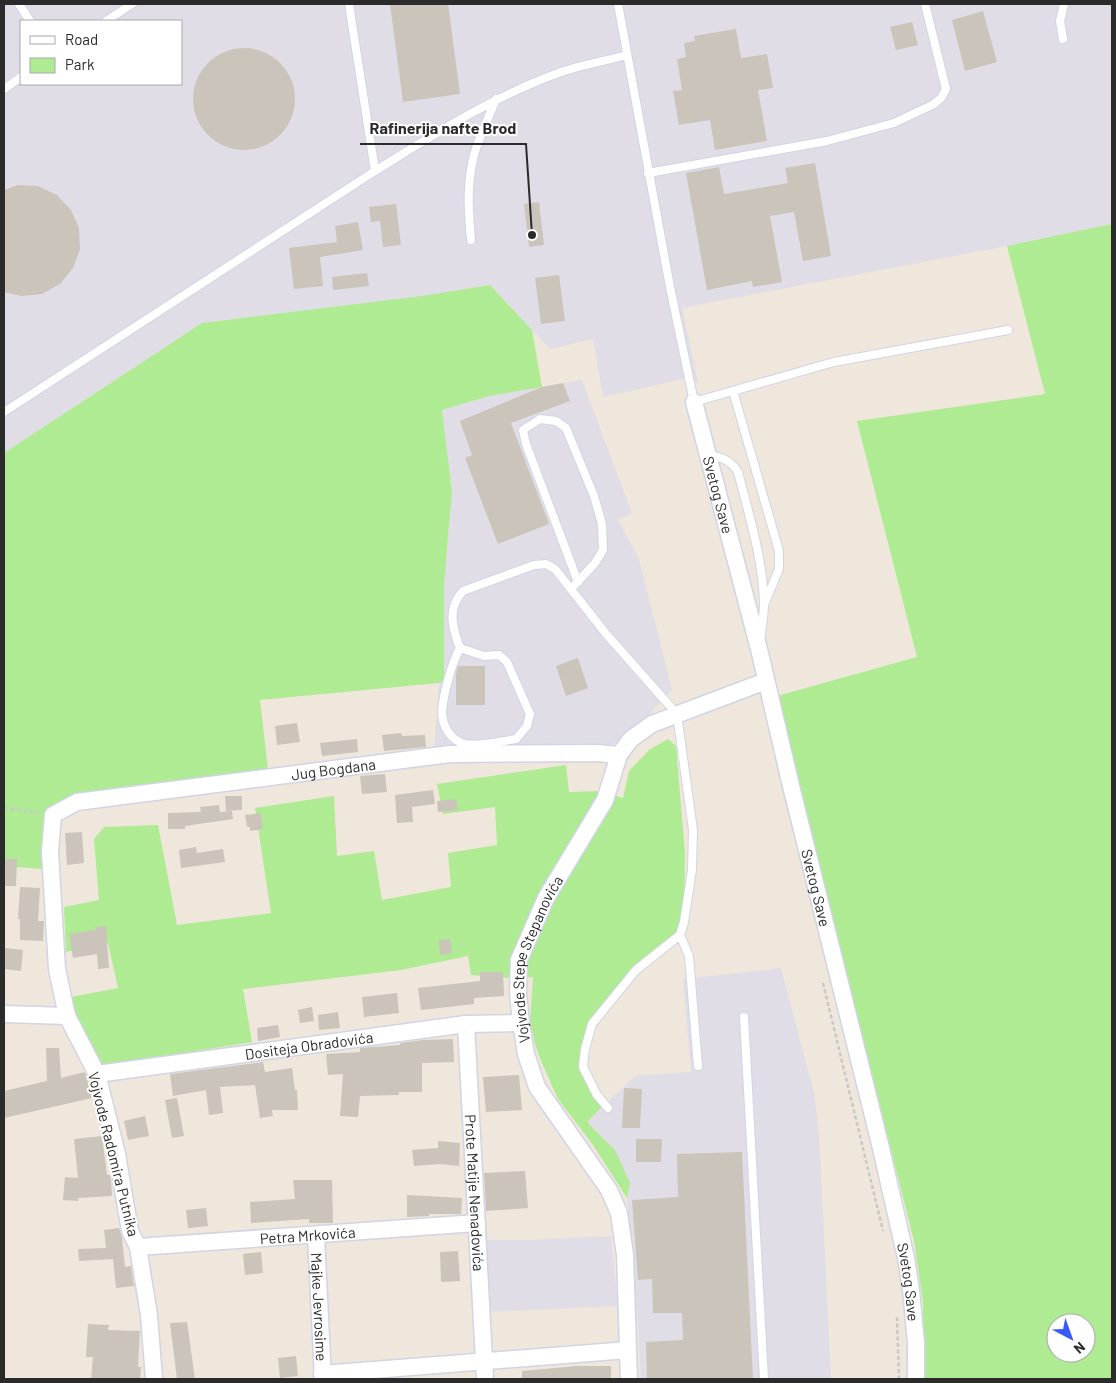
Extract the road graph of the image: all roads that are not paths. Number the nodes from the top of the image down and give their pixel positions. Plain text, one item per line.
1 (19, 4) edge
2 (132, 4) edge
3 (349, 4) edge
4 (618, 4) edge
5 (925, 4) edge
6 (1064, 4) edge
7 (29, 20) edge
8 (108, 20) edge
9 (1063, 39) dead end
10 (627, 55) junction
11 (20, 78) edge
12 (4, 88) edge
13 (496, 99) junction
14 (375, 171) junction
15 (648, 173) junction
16 (471, 240) dead end
17 (1008, 330) dead end
18 (733, 391) junction
19 (694, 402) junction
20 (4, 412) edge
21 (708, 455) junction
22 (578, 582) junction
23 (571, 589) junction
24 (764, 605) junction
25 (460, 648) junction
26 (759, 649) junction
27 (766, 680) junction
28 (677, 714) junction
29 (618, 755) junction
30 (53, 816) joint
31 (680, 935) junction
32 (4, 1014) edge
33 (67, 1016) junction
34 (744, 1017) dead end
35 (520, 1023) junction
36 (466, 1024) junction
37 (698, 1066) dead end
38 (97, 1074) junction
39 (608, 1108) dead end
40 (477, 1223) junction
41 (316, 1236) junction
42 (138, 1247) junction
43 (628, 1350) junction
44 (484, 1362) junction
45 (322, 1377) edge
46 (154, 1379) edge
47 (485, 1379) edge
48 (629, 1379) edge
49 (764, 1379) edge
50 (916, 1379) edge

1 - 7 lane
2 - 8 lane
3 - 14 lane
4 - 10 lane
5 - 15 lane
6 - 9 lane
10 - 13 lane
10 - 15 lane
11 - 12 lane
13 - 14 lane
13 - 16 lane
14 - 20 lane
15 - 19 lane
17 - 18 lane
18 - 19 lane
18 - 24 lane
19 - 21 street, Svetog Save
21 - 24 lane
21 - 26 street, Svetog Save
22 - 22 lane
22 - 23 lane
23 - 25 lane
23 - 28 lane
24 - 26 lane
25 - 25 lane
26 - 27 street, Svetog Save
27 - 28 street, Vojvode Stepe Stepanovića
27 - 50 street, Svetog Save
28 - 29 street, Vojvode Stepe Stepanovića
28 - 31 lane
29 - 30 street, Jug Bogdana
29 - 35 street, Vojvode Stepe Stepanovića
30 - 33 street, Vojvode Radomira Putnika
31 - 37 lane
31 - 39 lane
32 - 33 street
33 - 38 street, Vojvode Radomira Putnika
34 - 49 lane
35 - 36 street, Dositeja Obradovića
35 - 43 street, Vojvode Stepe Stepanovića
36 - 38 street, Dositeja Obradovića
36 - 40 street, Prote Matije Nenadovića
38 - 42 street, Vojvode Radomira Putnika
40 - 41 street, Petra Mrkovića
40 - 44 street, Prote Matije Nenadovića
41 - 42 street, Petra Mrkovića
41 - 45 street, Majke Jevrosime
42 - 46 street, Vojvode Radomira Putnika
43 - 44 street
43 - 48 street, Vojvode Stepe Stepanovića
44 - 45 street
44 - 47 street, Prote Matije Nenadovića

